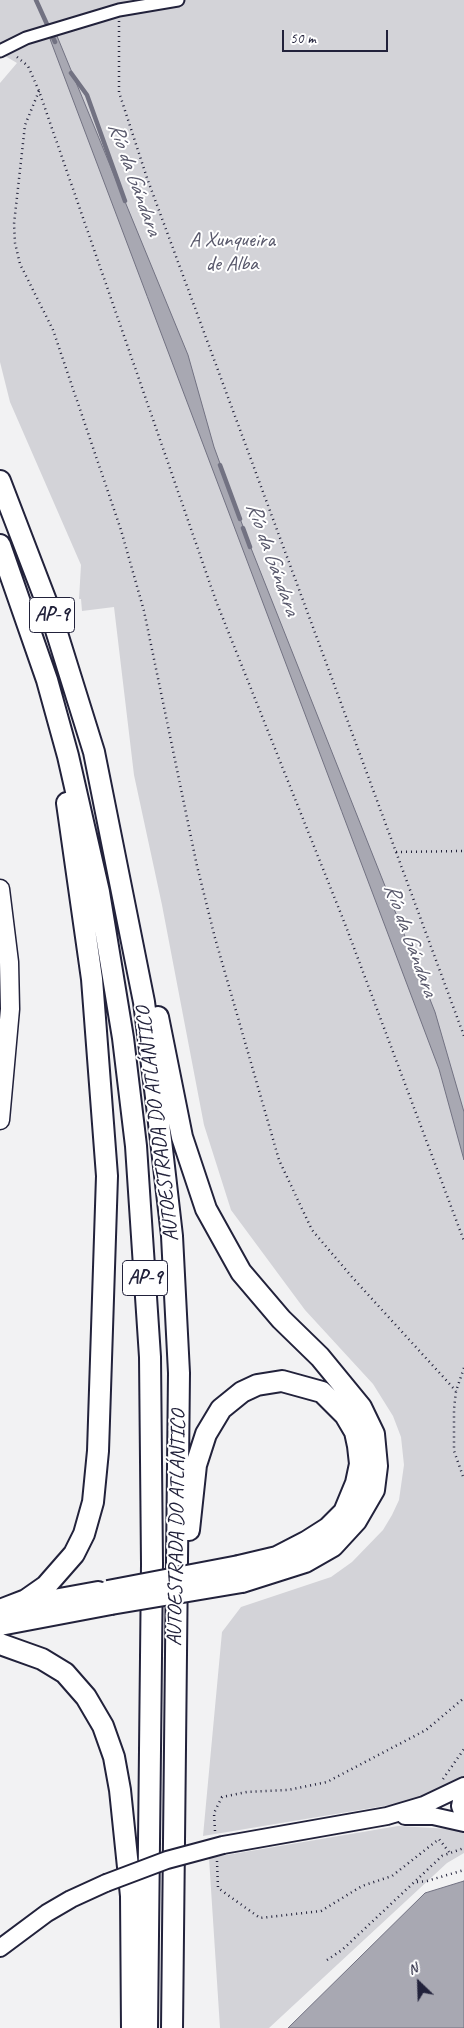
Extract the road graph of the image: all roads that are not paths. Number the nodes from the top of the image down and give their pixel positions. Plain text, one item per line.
1 (178, 0) edge
2 (1, 50) edge
3 (0, 481) edge
4 (0, 545) edge
5 (47, 680) junction
6 (94, 752) junction
7 (0, 889) edge
8 (0, 1120) edge
9 (240, 1574) junction
10 (109, 1597) junction
11 (0, 1610) edge
12 (0, 1624) edge
13 (0, 1644) edge
14 (175, 1758) junction
15 (464, 1786) edge
16 (388, 1816) junction
17 (464, 1817) edge
18 (464, 1823) edge
19 (0, 1948) edge
20 (132, 2028) edge
21 (147, 2028) edge
22 (172, 2028) edge

1 - 2 street
3 - 6 highway, AUTOESTRADA DO ATLÁNTICO / AP-9
4 - 5 highway, AUTOESTRADA DO ATLÁNTICO / AP-9
5 - 11 highway
5 - 21 highway, AUTOESTRADA DO ATLÁNTICO / AP-9
6 - 9 highway
6 - 14 highway, AUTOESTRADA DO ATLÁNTICO / AP-9
7 - 8 main road
9 - 10 highway, bridge
9 - 14 highway
10 - 11 highway
10 - 12 highway
13 - 20 highway
14 - 22 highway, AUTOESTRADA DO ATLÁNTICO / AP-9
15 - 16 main road
15 - 17 main road
16 - 18 main road
16 - 19 main road, bridge

